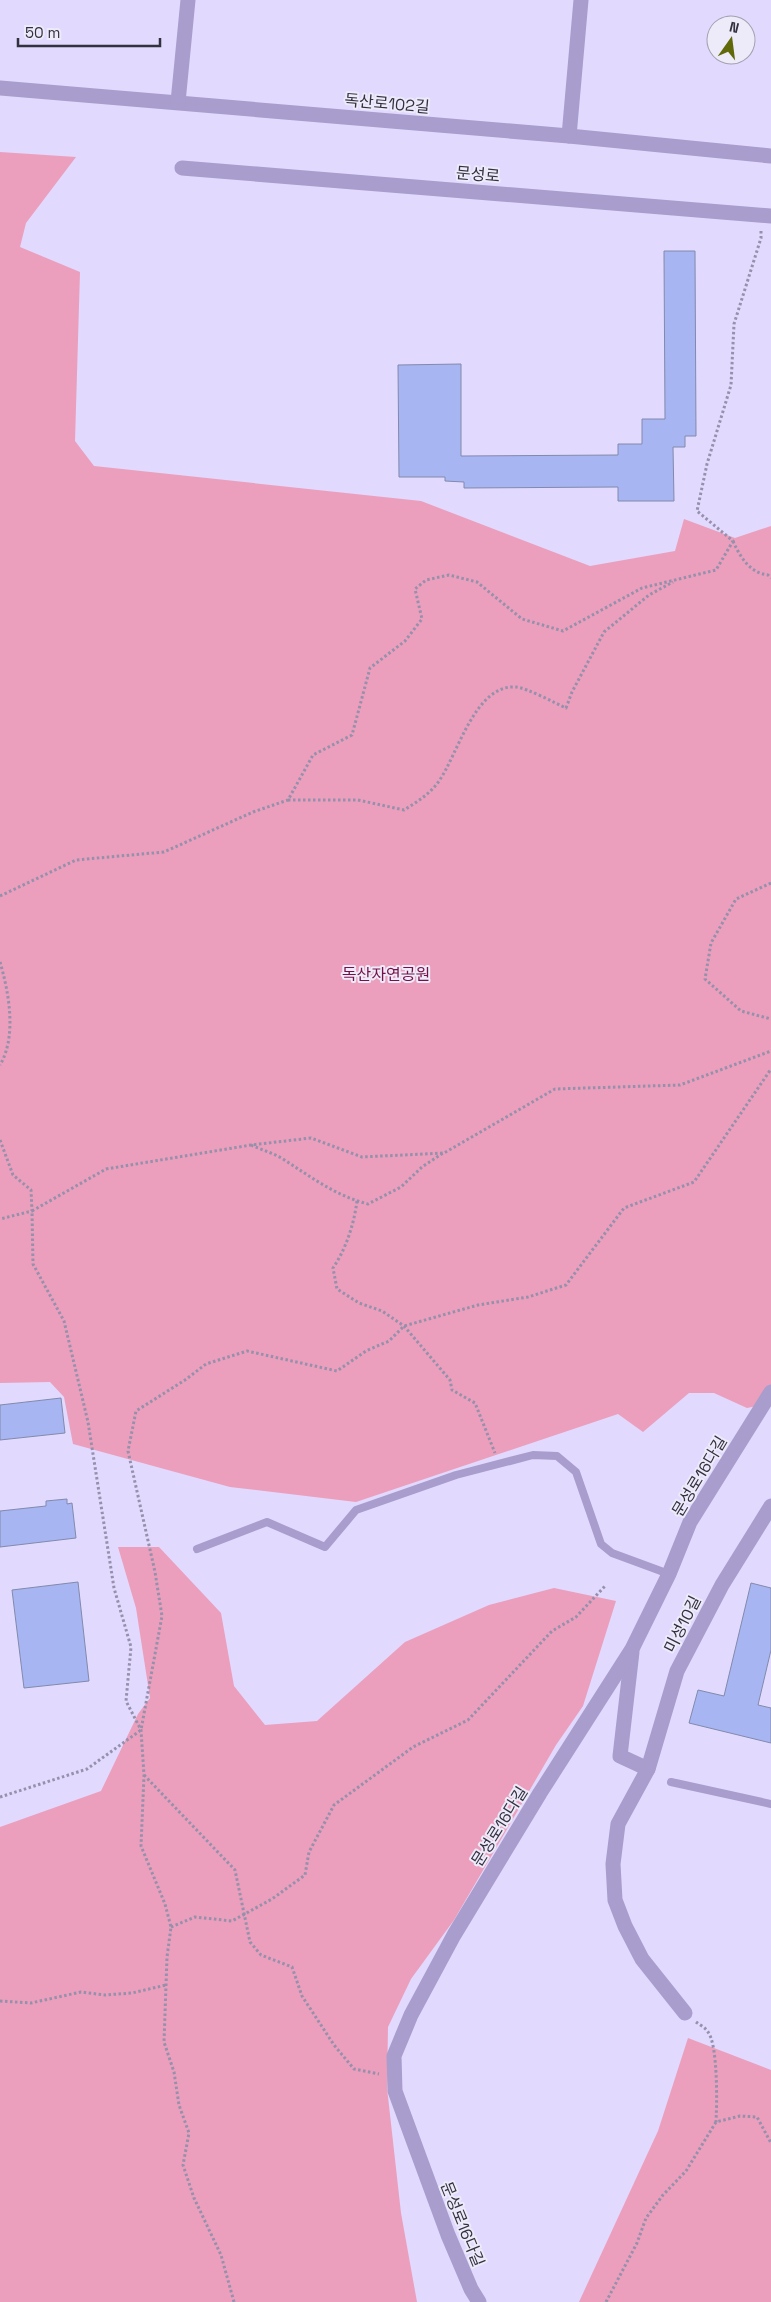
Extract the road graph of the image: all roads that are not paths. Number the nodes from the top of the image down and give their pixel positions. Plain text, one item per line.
1 (188, 0) edge
2 (581, 0) edge
3 (0, 88) edge
4 (178, 102) junction
5 (568, 136) junction
6 (771, 156) edge
7 (182, 168) dead end
8 (765, 215) edge
9 (771, 1392) edge
10 (771, 1506) edge
11 (198, 1549) dead end
12 (669, 1574) junction
13 (632, 1649) junction
14 (648, 1769) junction
15 (671, 1782) dead end
16 (771, 1804) edge
17 (685, 2013) road end
18 (479, 2302) edge

1 - 4 street
2 - 5 street
3 - 4 street, 독산로102길
4 - 5 street, 독산로102길
5 - 6 street, 독산로102길
7 - 8 street, 문성로
9 - 12 street, 문성로16다길
10 - 14 street, 미성10길
11 - 12 lane
12 - 13 street, 문성로16다길
13 - 14 street
13 - 18 street, 문성로16다길
14 - 17 street, 미성10길
15 - 16 lane

